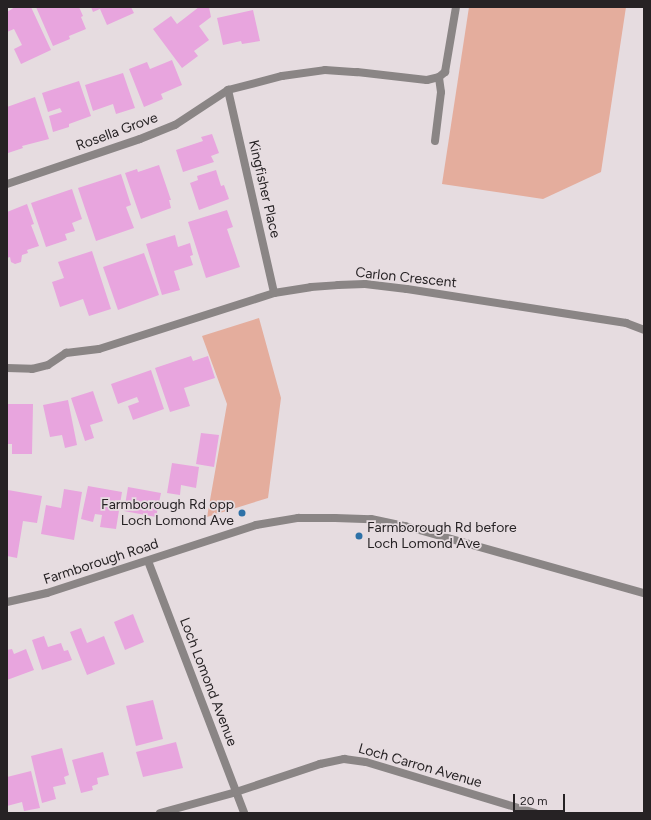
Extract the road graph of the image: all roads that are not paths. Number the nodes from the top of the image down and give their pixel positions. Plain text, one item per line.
1 (456, 7) edge
2 (439, 77) junction
3 (228, 90) junction
4 (435, 141) dead end
5 (7, 184) edge
6 (274, 294) junction
7 (644, 330) edge
8 (7, 368) edge
9 (148, 561) junction
10 (644, 593) edge
11 (7, 602) edge
12 (236, 792) junction
13 (160, 813) edge
14 (244, 813) edge
15 (535, 813) edge

1 - 2 street
2 - 3 street, Rosella Grove
2 - 4 street
3 - 5 street, Rosella Grove
3 - 6 street, Kingfisher Place
6 - 7 street, Carlon Crescent
6 - 8 street, Carlon Crescent
9 - 10 street, Farmborough Road
9 - 11 street, Farmborough Road
9 - 12 street, Loch Lomond Avenue
12 - 13 street, Loch Carron Avenue
12 - 14 street, Loch Lomond Avenue
12 - 15 street, Loch Carron Avenue

